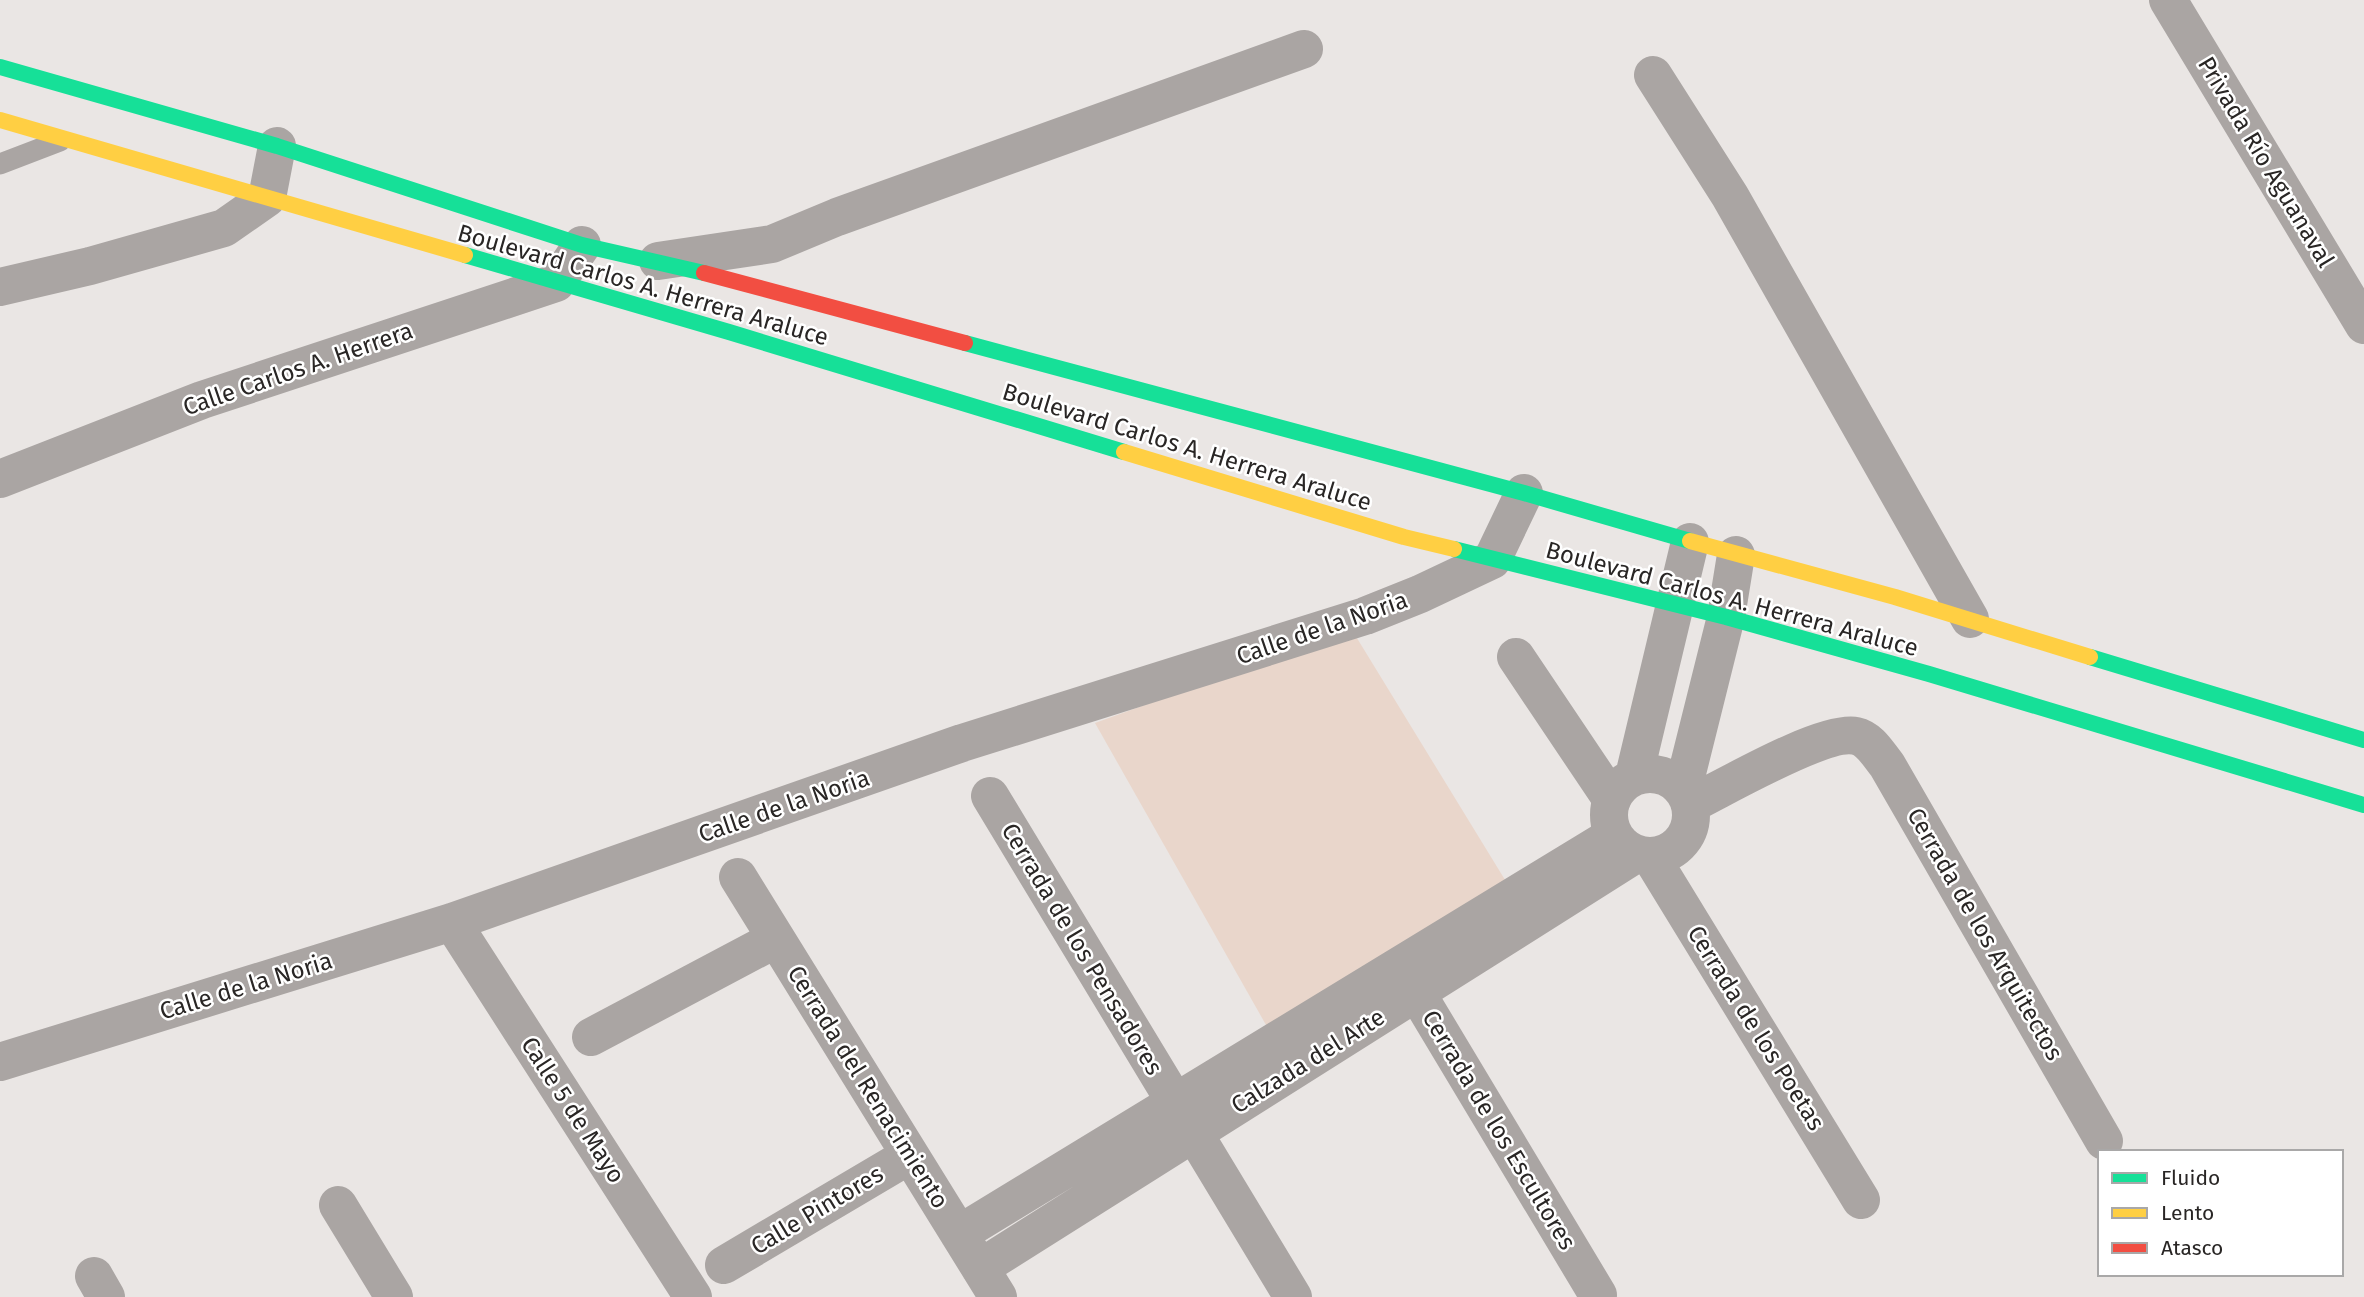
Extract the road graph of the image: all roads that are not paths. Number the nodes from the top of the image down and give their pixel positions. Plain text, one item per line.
1 (2168, 0) edge
2 (1304, 49) dead end
3 (0, 67) edge
4 (1653, 75) dead end
5 (0, 120) edge
6 (66, 139) junction
7 (277, 146) junction
8 (0, 164) edge
9 (267, 198) junction
10 (582, 245) junction
11 (658, 261) junction
12 (556, 283) junction
13 (0, 287) edge
14 (2364, 325) edge
15 (0, 480) edge
16 (1524, 493) junction
17 (1690, 542) junction
18 (1735, 555) junction
19 (1492, 560) junction
20 (1675, 604) junction
21 (1726, 617) junction
22 (1970, 619) junction
23 (1516, 657) dead end
24 (1649, 712) junction
25 (1699, 727) junction
26 (2364, 740) edge
27 (990, 796) dead end
28 (1687, 797) junction
29 (2364, 805) edge
30 (1629, 825) junction
31 (738, 877) dead end
32 (452, 922) junction
33 (776, 939) junction
34 (1408, 979) junction
35 (591, 1037) dead end
36 (0, 1062) edge
37 (1184, 1118) junction
38 (2104, 1141) dead end
39 (910, 1155) junction
40 (1861, 1200) dead end
41 (338, 1205) dead end
42 (959, 1234) junction
43 (724, 1265) dead end
44 (989, 1282) edge
45 (1598, 1295) dead end
46 (394, 1297) edge
47 (693, 1297) edge
48 (1293, 1297) edge

1 - 14 street, Privada Río Aguanaval
2 - 11 street
3 - 7 main road, Boulevard Carlos A. Herrera Araluce
4 - 22 street
5 - 6 main road, Boulevard Carlos A. Herrera Araluce
6 - 8 lane
6 - 9 main road, Boulevard Carlos A. Herrera Araluce
7 - 9 street
7 - 10 main road, Boulevard Carlos A. Herrera Araluce
9 - 12 main road, Boulevard Carlos A. Herrera Araluce
9 - 13 street
10 - 11 main road, Boulevard Carlos A. Herrera Araluce
10 - 12 street
11 - 16 main road, Boulevard Carlos A. Herrera Araluce
12 - 15 street, Calle Carlos A. Herrera
12 - 19 main road, Boulevard Carlos A. Herrera Araluce
16 - 17 main road, Boulevard Carlos A. Herrera Araluce
16 - 19 street
17 - 18 main road, Boulevard Carlos A. Herrera Araluce
17 - 20 street
18 - 21 street
18 - 22 main road, Boulevard Carlos A. Herrera Araluce
19 - 20 main road, Boulevard Carlos A. Herrera Araluce
19 - 32 street, Calle de la Noria
20 - 21 main road, Boulevard Carlos A. Herrera Araluce
20 - 24 street
21 - 25 street
21 - 29 main road, Boulevard Carlos A. Herrera Araluce
22 - 26 main road, Boulevard Carlos A. Herrera Araluce
23 - 30 street, Cerrada de los Poetas
24 - 25 street
24 - 30 street
25 - 28 street
27 - 37 street, Cerrada de los Pensadores
28 - 30 street
28 - 30 street, Calzada del Arte
28 - 38 street, Cerrada de los Arquitectos
30 - 34 street, Calzada del Arte
30 - 40 street, Cerrada de los Poetas
31 - 33 street, Cerrada del Renacimiento
32 - 36 street, Calle de la Noria
32 - 47 street, Calle 5 de Mayo
33 - 35 street
33 - 39 street, Cerrada del Renacimiento
34 - 37 street, Calzada del Arte
34 - 45 street, Cerrada de los Escultores
37 - 42 street, Calzada del Arte
37 - 44 street, Calzada del Arte
37 - 48 street, Cerrada de los Pensadores
39 - 42 street, Cerrada del Renacimiento
39 - 43 street, Calle Pintores
41 - 46 street
42 - 44 street, Cerrada del Renacimiento

